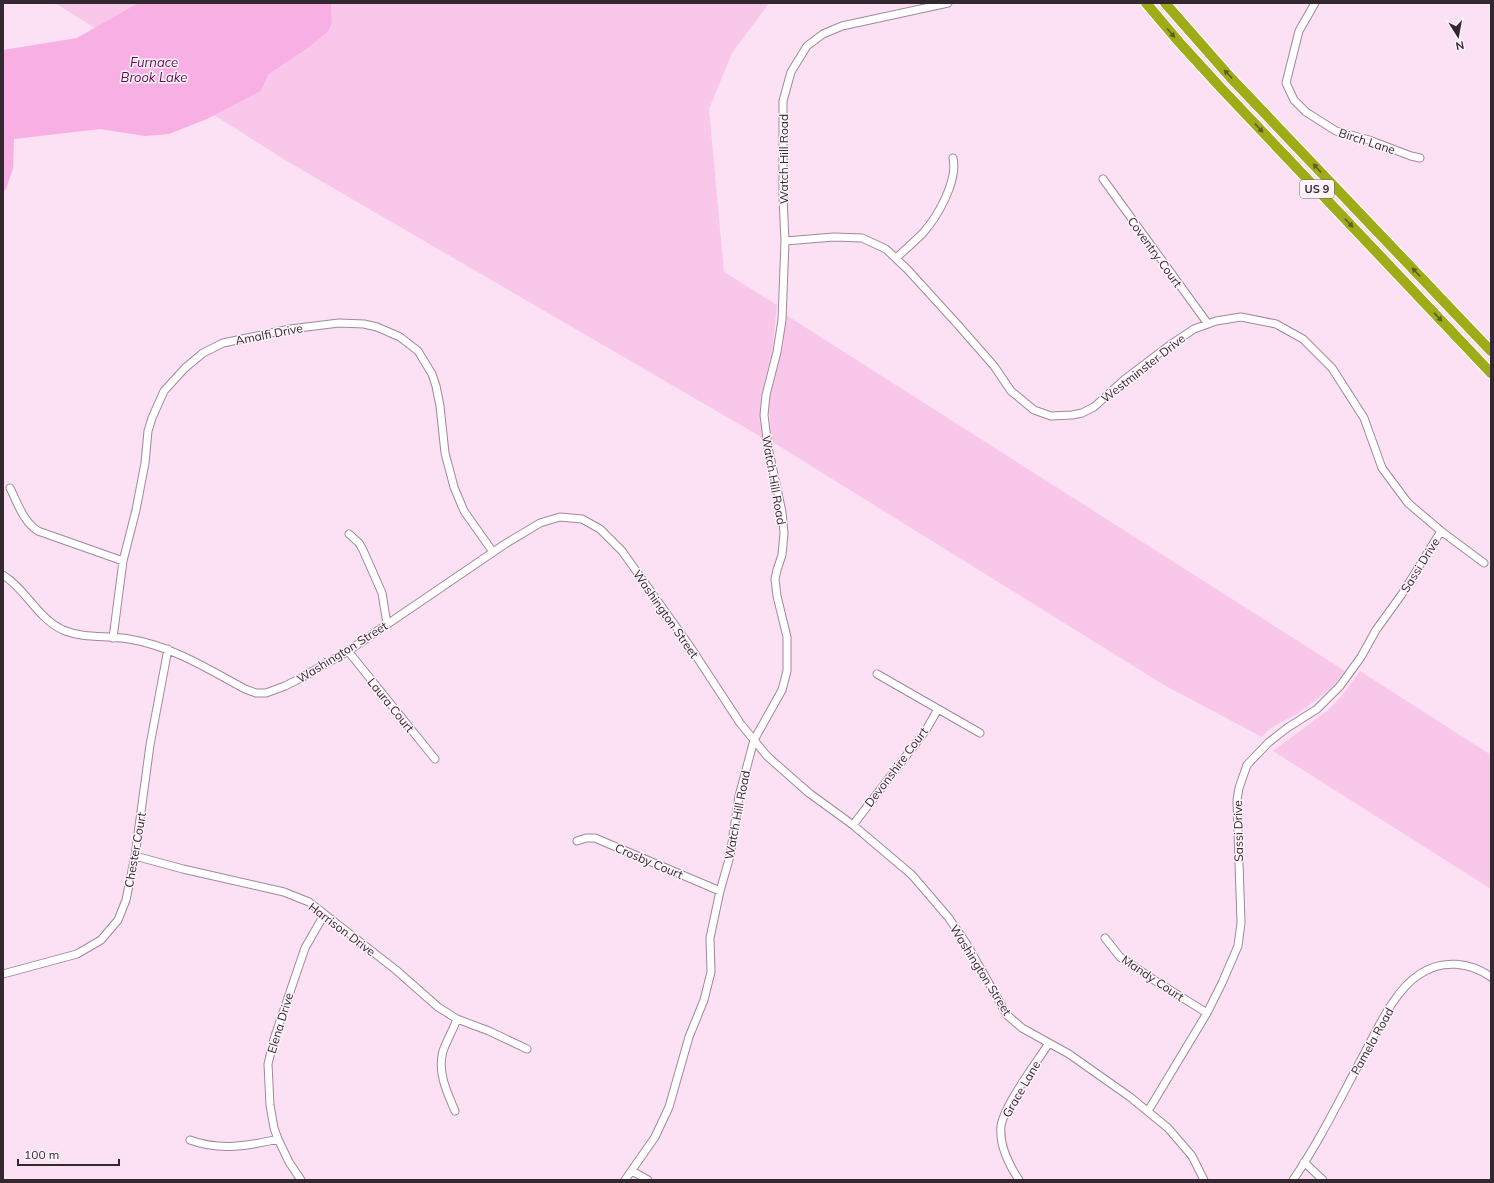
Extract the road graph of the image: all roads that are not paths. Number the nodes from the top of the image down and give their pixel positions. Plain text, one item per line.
1 (948, 3) edge
2 (1146, 3) edge
3 (1165, 3) edge
4 (1315, 3) edge
5 (953, 158) dead end
6 (1420, 158) dead end
7 (1103, 179) dead end
8 (785, 241) junction
9 (896, 258) junction
10 (1208, 324) junction
11 (1491, 352) edge
12 (1491, 373) edge
13 (10, 488) dead end
14 (1441, 531) junction
15 (349, 534) dead end
16 (493, 552) junction
17 (123, 561) junction
18 (1484, 563) dead end
19 (3, 575) edge
20 (387, 624) junction
21 (113, 638) junction
22 (168, 649) junction
23 (348, 651) junction
24 (877, 674) dead end
25 (938, 709) junction
26 (980, 733) dead end
27 (754, 740) junction
28 (435, 759) dead end
29 (853, 825) junction
30 (577, 841) dead end
31 (135, 856) junction
32 (720, 891) junction
33 (324, 915) junction
34 (1105, 938) dead end
35 (3, 974) edge
36 (1491, 977) edge
37 (1207, 1013) junction
38 (457, 1019) junction
39 (1049, 1043) junction
40 (528, 1049) dead end
41 (455, 1111) dead end
42 (1148, 1111) junction
43 (278, 1139) junction
44 (190, 1140) dead end
45 (1304, 1162) junction
46 (632, 1171) junction
47 (301, 1180) edge
48 (625, 1180) edge
49 (648, 1180) edge
50 (1020, 1180) edge
51 (1204, 1180) edge
52 (1293, 1180) edge
53 (1323, 1180) edge

1 - 8 street, Watch Hill Road
2 -> 12 highway, US 9
11 -> 3 highway, US 9
4 - 6 street, Birch Lane
5 - 9 street
7 - 10 street, Coventry Court
8 - 9 street, Westminster Drive
8 - 27 street, Watch Hill Road
9 - 10 street, Westminster Drive
10 - 14 street, Westminster Drive
13 - 17 street
14 - 18 street, Westminster Drive
14 - 37 street, Sassi Drive
15 - 20 street
16 - 17 street, Amalfi Drive
16 - 20 street, Washington Street
16 - 27 street, Washington Street
17 - 21 street, Amalfi Drive
19 - 21 street, Washington Street
20 - 23 street, Washington Street
21 - 22 street, Washington Street
22 - 23 street, Washington Street
22 - 31 street, Chester Court
23 - 28 street, Laura Court
24 - 25 street
25 - 26 street
25 - 29 street, Devonshire Court
27 - 29 street, Washington Street
27 - 32 street, Watch Hill Road
29 - 39 street, Washington Street
30 - 32 street, Crosby Court
31 - 33 street, Harrison Drive
31 - 35 street, Chester Court
32 - 46 street, Watch Hill Road
33 - 38 street, Harrison Drive
33 - 43 street, Elena Drive
34 - 37 street, Mandy Court
36 - 45 street, Pamela Road
37 - 42 street, Sassi Drive
38 - 40 street, Harrison Drive
38 - 41 street
39 - 42 street, Washington Street
39 - 50 street, Grace Lane
42 - 51 street, Washington Street
43 - 44 street
43 - 47 street, Elena Drive
45 - 52 street, Pamela Road
45 - 53 street
46 - 48 street, Watch Hill Road
46 - 49 street

